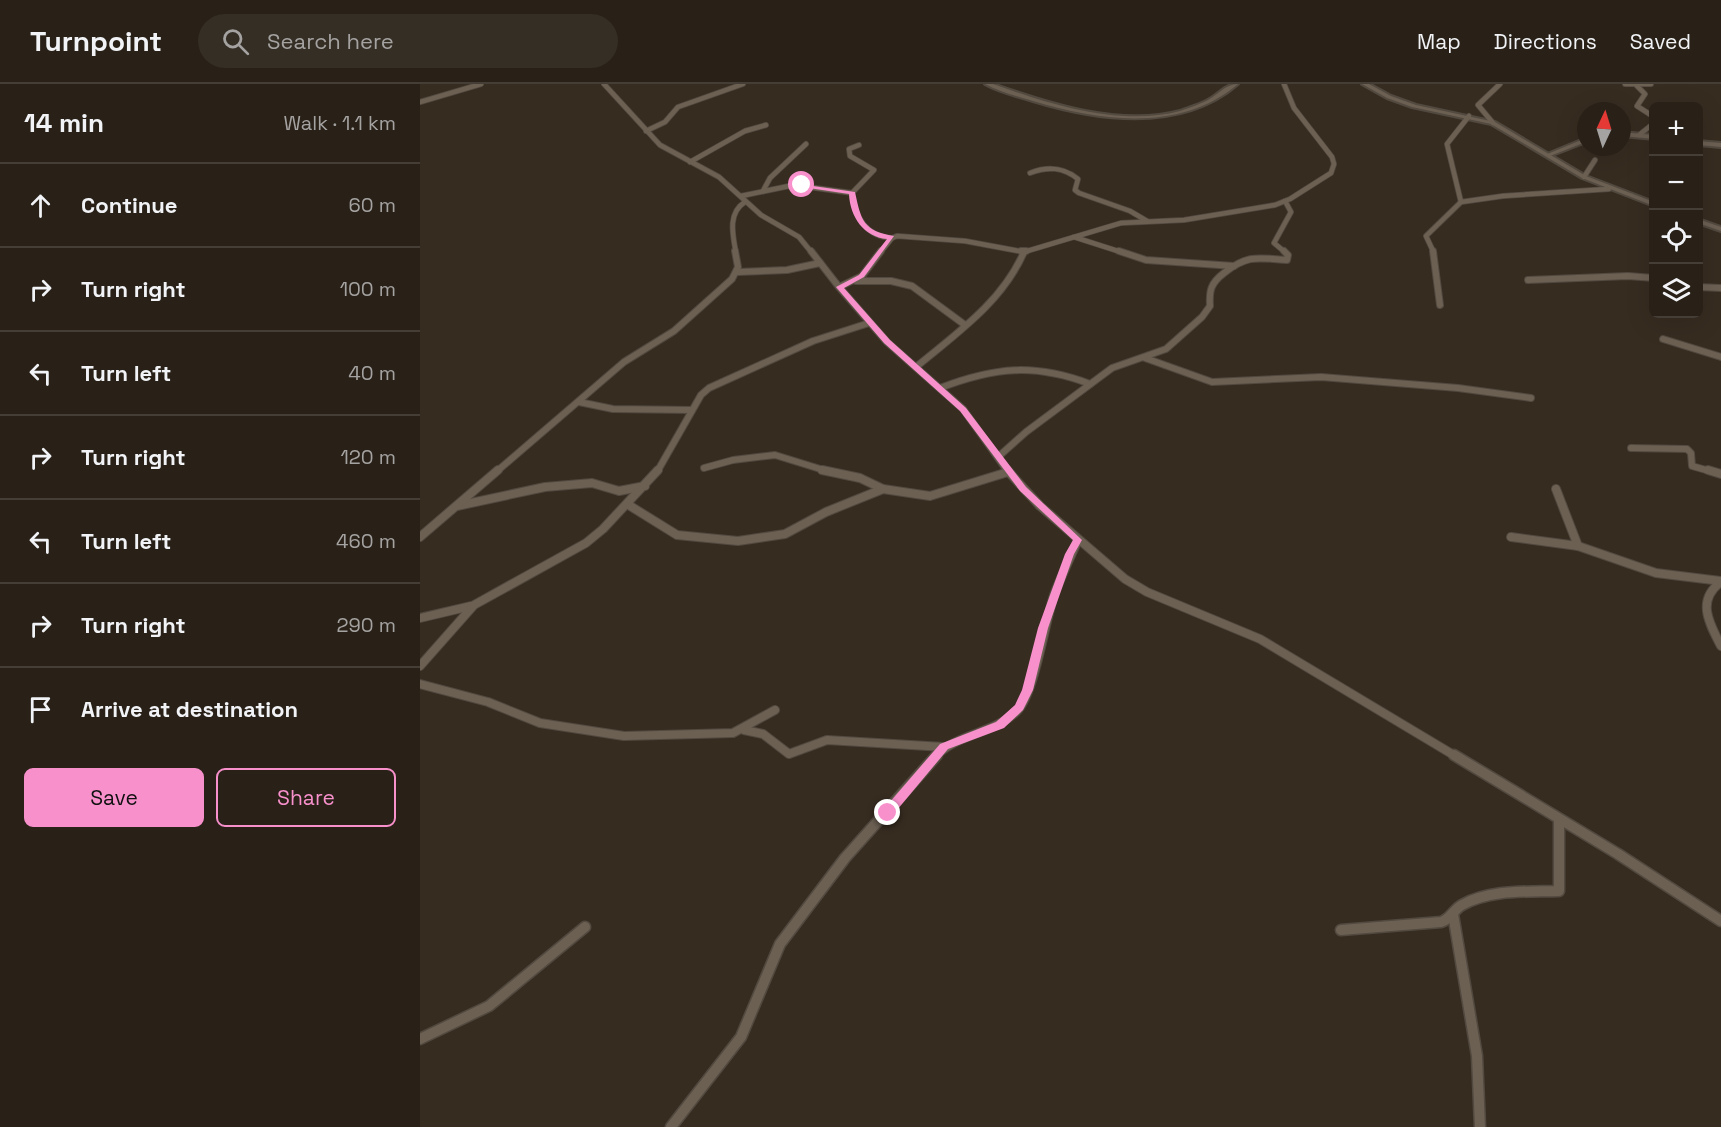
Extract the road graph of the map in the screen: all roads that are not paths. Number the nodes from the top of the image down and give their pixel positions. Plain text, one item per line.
1 (481, 84) edge
2 (604, 84) edge
3 (744, 84) edge
4 (988, 84) edge
5 (1236, 84) edge
6 (1284, 84) edge
7 (1365, 84) edge
8 (1500, 84) edge
9 (1625, 84) edge
10 (1651, 84) edge
11 (1637, 86) junction
12 (420, 102) edge
13 (1649, 114) edge
14 (1468, 116) junction
15 (1494, 123) junction
16 (766, 125) dead end
17 (1649, 126) edge
18 (646, 131) junction
19 (1631, 135) edge
20 (1639, 135) junction
21 (1649, 136) edge
22 (1703, 143) edge
23 (806, 144) dead end
24 (1577, 144) edge
25 (859, 145) dead end
26 (1721, 145) edge
27 (1548, 155) junction
28 (1595, 160) dead end
29 (690, 162) junction
30 (1030, 173) dead end
31 (1584, 177) junction
32 (1610, 189) junction
33 (764, 190) junction
34 (852, 193) junction
35 (741, 196) junction
36 (1285, 201) junction
37 (746, 202) junction
38 (1461, 202) junction
39 (1649, 203) edge
40 (1147, 221) junction
41 (1703, 223) edge
42 (1721, 229) edge
43 (1074, 237) junction
44 (892, 238) junction
45 (1024, 252) junction
46 (820, 263) junction
47 (1233, 266) junction
48 (738, 272) junction
49 (1649, 278) edge
50 (1528, 280) dead end
51 (854, 281) junction
52 (1703, 286) edge
53 (840, 287) junction
54 (1721, 288) edge
55 (1440, 305) dead end
56 (868, 323) junction
57 (965, 325) junction
58 (1663, 339) dead end
59 (1721, 357) edge
60 (1144, 358) junction
61 (916, 367) junction
62 (1090, 384) junction
63 (940, 388) junction
64 (1531, 398) dead end
65 (579, 402) junction
66 (692, 410) junction
67 (1631, 448) dead end
68 (998, 457) junction
69 (704, 468) dead end
70 (1008, 472) junction
71 (1721, 474) edge
72 (645, 486) junction
73 (883, 489) junction
74 (1556, 489) dead end
75 (627, 504) junction
76 (456, 507) junction
77 (420, 537) edge
78 (1511, 537) dead end
79 (1078, 540) junction
80 (1578, 546) junction
81 (1721, 581) edge
82 (474, 605) junction
83 (420, 618) edge
84 (1721, 646) edge
85 (420, 666) edge
86 (420, 684) edge
87 (776, 710) dead end
88 (740, 731) junction
89 (944, 747) junction
90 (1559, 820) junction
91 (1453, 914) junction
92 (1721, 921) edge
93 (585, 927) dead end
94 (1341, 930) dead end
95 (420, 1039) edge
96 (671, 1127) edge
97 (1480, 1127) edge

1 - 12 street
2 - 18 street
3 - 18 street
4 - 5 main road
6 - 36 street
7 - 14 main road
8 - 15 street
9 - 11 street
10 - 11 street
11 - 13 street
14 - 15 main road
14 - 38 street
15 - 27 main road
16 - 29 street
17 - 20 street
18 - 29 street
19 - 20 main road
20 - 21 main road
22 - 26 main road
23 - 33 street
24 - 27 main road
25 - 34 street
27 - 31 main road
28 - 31 street
29 - 35 street
30 - 40 street
31 - 32 main road
32 - 38 street
32 - 39 main road
33 - 34 street
33 - 35 street
34 - 44 street
35 - 37 street
36 - 40 street
36 - 47 street
37 - 46 street
37 - 48 street
38 - 55 street
40 - 43 street
41 - 42 main road
43 - 45 street
43 - 47 street
44 - 45 street
44 - 51 street
45 - 57 street
46 - 48 street
46 - 53 street
47 - 60 street
48 - 65 street
49 - 50 street
51 - 53 street
51 - 57 street
52 - 54 street
53 - 56 street
56 - 61 street
56 - 66 street
57 - 61 street
58 - 59 street
60 - 62 street
60 - 64 street
61 - 63 street
62 - 63 street
62 - 68 street
63 - 68 street
65 - 66 street
65 - 76 street
66 - 72 street
67 - 71 street
68 - 70 street
69 - 73 street
70 - 73 street
70 - 79 street
72 - 75 street
72 - 76 street
73 - 75 street
74 - 80 street
75 - 82 street
76 - 77 street
78 - 80 street
79 - 89 street
79 - 90 street
80 - 81 street
81 - 84 street
82 - 83 street
82 - 85 street
86 - 88 street
87 - 88 street
88 - 89 street
89 - 96 street
90 - 91 street
90 - 92 street
91 - 94 street
91 - 97 street
93 - 95 street

